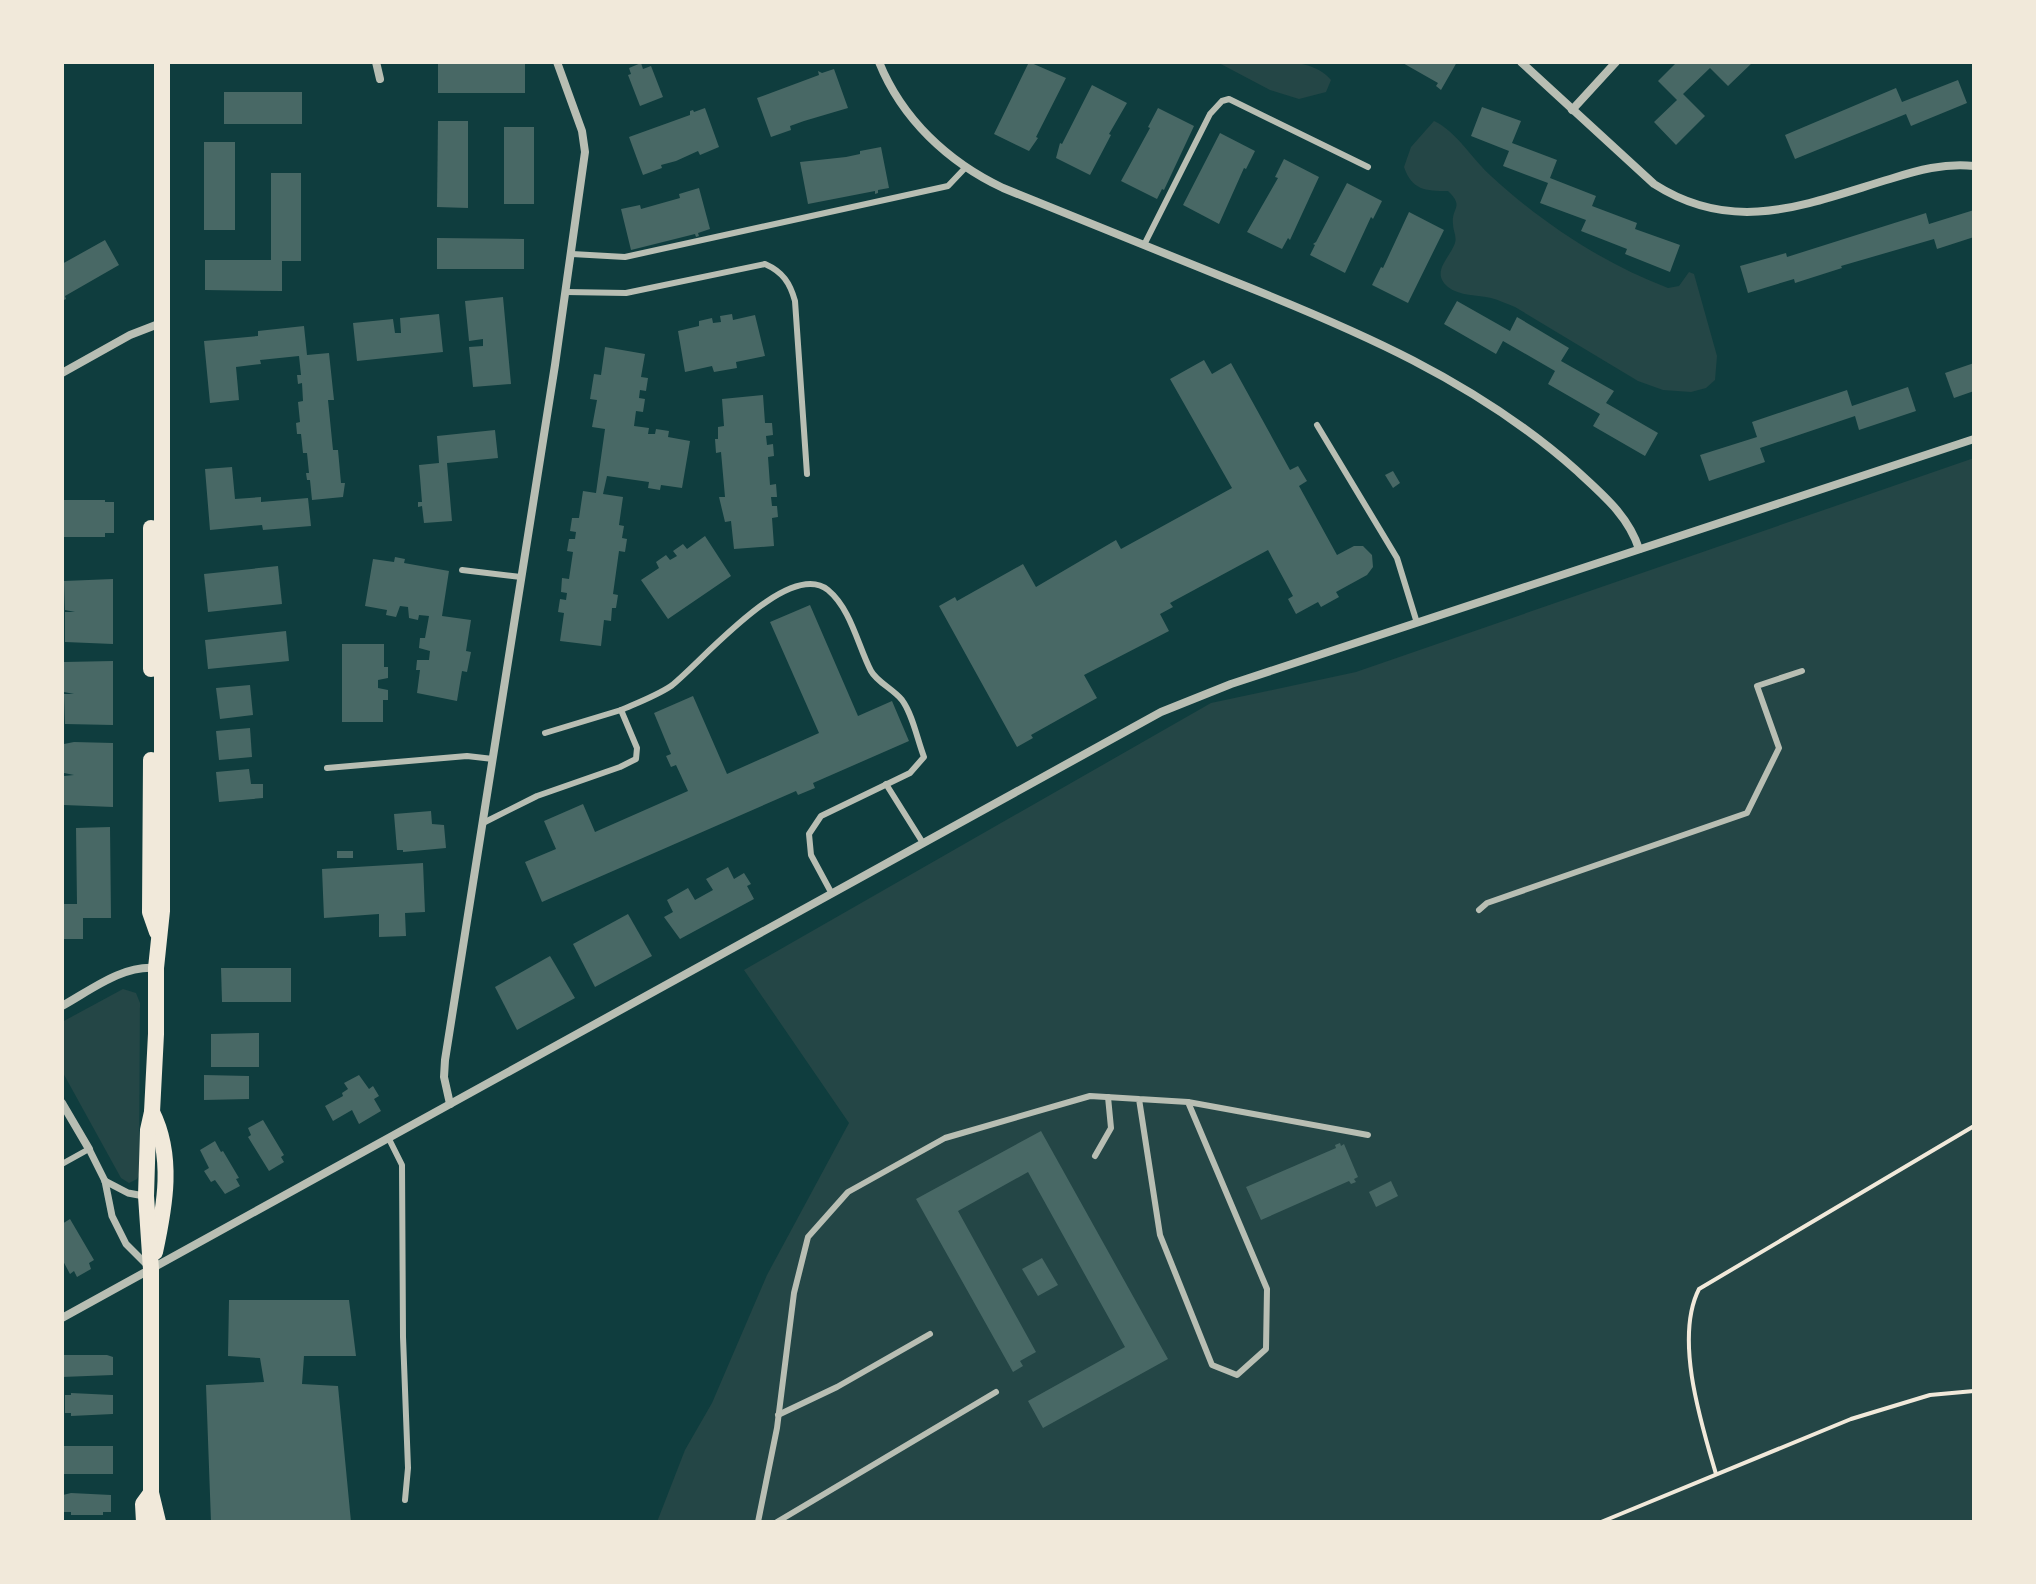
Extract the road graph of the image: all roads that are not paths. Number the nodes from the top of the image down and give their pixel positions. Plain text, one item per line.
1 (153, 62) edge
2 (162, 62) edge
3 (376, 62) edge
4 (557, 62) edge
5 (879, 62) edge
6 (1521, 62) edge
7 (1616, 62) edge
8 (380, 79) dead end
9 (1572, 110) junction
10 (1974, 166) edge
11 (966, 167) junction
12 (1368, 167) dead end
13 (1144, 245) junction
14 (572, 254) junction
15 (566, 292) junction
16 (156, 325) junction
17 (62, 373) edge
18 (1317, 425) dead end
19 (1974, 439) edge
20 (807, 474) dead end
21 (1639, 549) junction
22 (462, 570) dead end
23 (521, 577) junction
24 (1417, 623) junction
25 (1802, 671) dead end
26 (621, 710) junction
27 (545, 733) dead end
28 (493, 759) junction
29 (327, 768) dead end
30 (886, 784) junction
31 (483, 823) junction
32 (923, 843) junction
33 (832, 894) junction
34 (1479, 910) dead end
35 (156, 968) junction
36 (62, 1006) edge
37 (1108, 1097) junction
38 (1139, 1099) junction
39 (1188, 1102) junction
40 (62, 1103) edge
41 (450, 1104) junction
42 (152, 1112) junction
43 (1368, 1135) dead end
44 (389, 1139) junction
45 (89, 1149) junction
46 (1095, 1156) dead end
47 (62, 1164) edge
48 (105, 1181) junction
49 (146, 1196) junction
50 (151, 1269) junction
51 (62, 1318) edge
52 (930, 1334) dead end
53 (996, 1392) dead end
54 (778, 1415) junction
55 (151, 1493) junction
56 (405, 1500) dead end
57 (144, 1522) edge
58 (158, 1522) edge
59 (758, 1522) edge
60 (777, 1522) edge

1 - 16 main road
2 - 16 main road
3 - 8 street
4 - 14 street
5 - 11 street
6 - 9 street
7 - 9 street
9 - 10 street
11 - 13 street
11 - 14 lane
12 - 13 lane
13 - 21 street
14 - 15 street
15 - 20 lane
15 - 23 street
16 - 17 street
16 - 35 main road
18 - 24 lane
19 - 21 street
21 - 24 street
22 - 23 lane
23 - 28 street
24 - 32 street
25 - 34 lane
26 - 27 lane
26 - 30 lane
26 - 31 lane
28 - 29 lane
28 - 31 street
30 - 32 lane
30 - 33 lane
31 - 41 street
32 - 33 street
33 - 41 street
35 - 36 street
35 - 42 main road
37 - 38 lane
37 - 46 lane
37 - 54 lane
38 - 39 lane
38 - 39 lane
39 - 43 lane
40 - 45 street
41 - 44 street
42 - 49 main road
42 - 50 main road
44 - 50 street
44 - 56 lane
45 - 47 lane
45 - 48 street
48 - 49 street
48 - 50 street
49 - 50 main road
50 - 51 street
50 - 55 main road
52 - 54 lane
53 - 60 lane
54 - 59 lane
55 - 57 main road
55 - 58 main road

